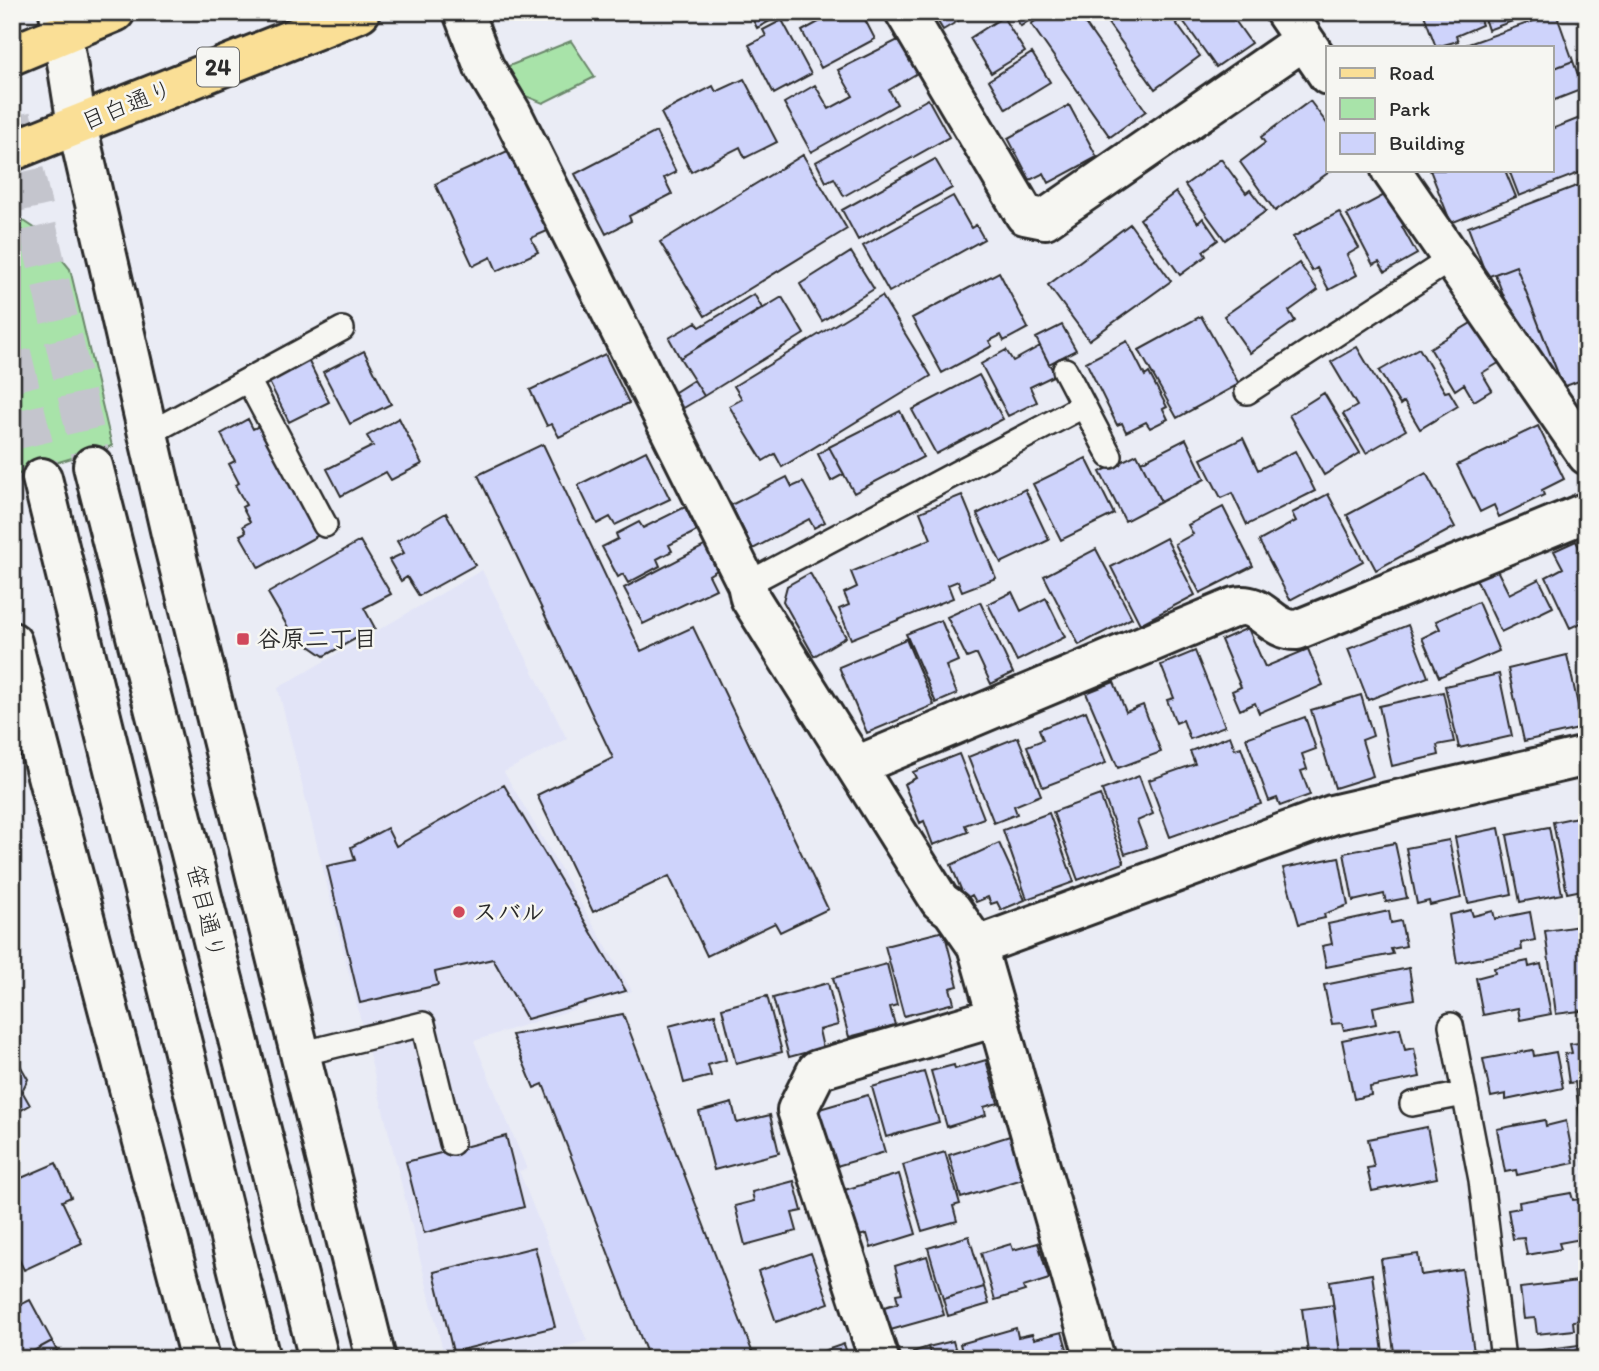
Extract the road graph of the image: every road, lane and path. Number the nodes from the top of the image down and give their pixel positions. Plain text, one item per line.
1 (115, 12) edge
2 (360, 12) edge
3 (463, 12) edge
4 (905, 12) edge
5 (60, 23) edge
6 (1294, 26) edge
7 (12, 55) edge
8 (1326, 72) edge
9 (77, 125) junction
10 (12, 151) edge
11 (1392, 172) edge
12 (1451, 259) junction
13 (342, 329) dead end
14 (1065, 370) dead end
15 (248, 380) junction
16 (1247, 392) dead end
17 (1083, 406) junction
18 (148, 433) junction
19 (1587, 455) edge
20 (1110, 456) dead end
21 (93, 466) tunnel mouth
22 (42, 478) tunnel mouth
23 (1587, 512) edge
24 (325, 525) dead end
25 (747, 584) junction
26 (12, 642) edge
27 (1587, 756) edge
28 (856, 766) junction
29 (977, 946) junction
30 (996, 1017) junction
31 (1451, 1025) dead end
32 (300, 1054) junction
33 (1464, 1094) junction
34 (1412, 1104) dead end
35 (452, 1143) dead end
36 (200, 1359) edge
37 (260, 1359) edge
38 (319, 1359) edge
39 (376, 1359) edge
40 (879, 1359) edge
41 (1094, 1359) edge
42 (1503, 1359) edge

1 - 5 main road
2 - 9 main road, 目白通り / 24
3 - 25 street
4 - 6 street
5 - 7 main road
5 - 9 street
6 - 8 street
9 - 10 main road, 目白通り
9 - 18 street
11 - 12 street
12 - 16 lane
12 - 19 street
13 - 15 lane
14 - 17 lane
15 - 18 lane
15 - 24 lane
17 - 20 lane
17 - 25 lane
18 - 32 street
21 - 38 street, 笹目通り
22 - 37 street
23 - 28 street
25 - 28 street
26 - 36 street
27 - 29 street
28 - 29 street
29 - 30 street
30 - 40 street
30 - 41 street
31 - 33 lane
32 - 35 lane
32 - 39 street
33 - 34 lane
33 - 42 lane

